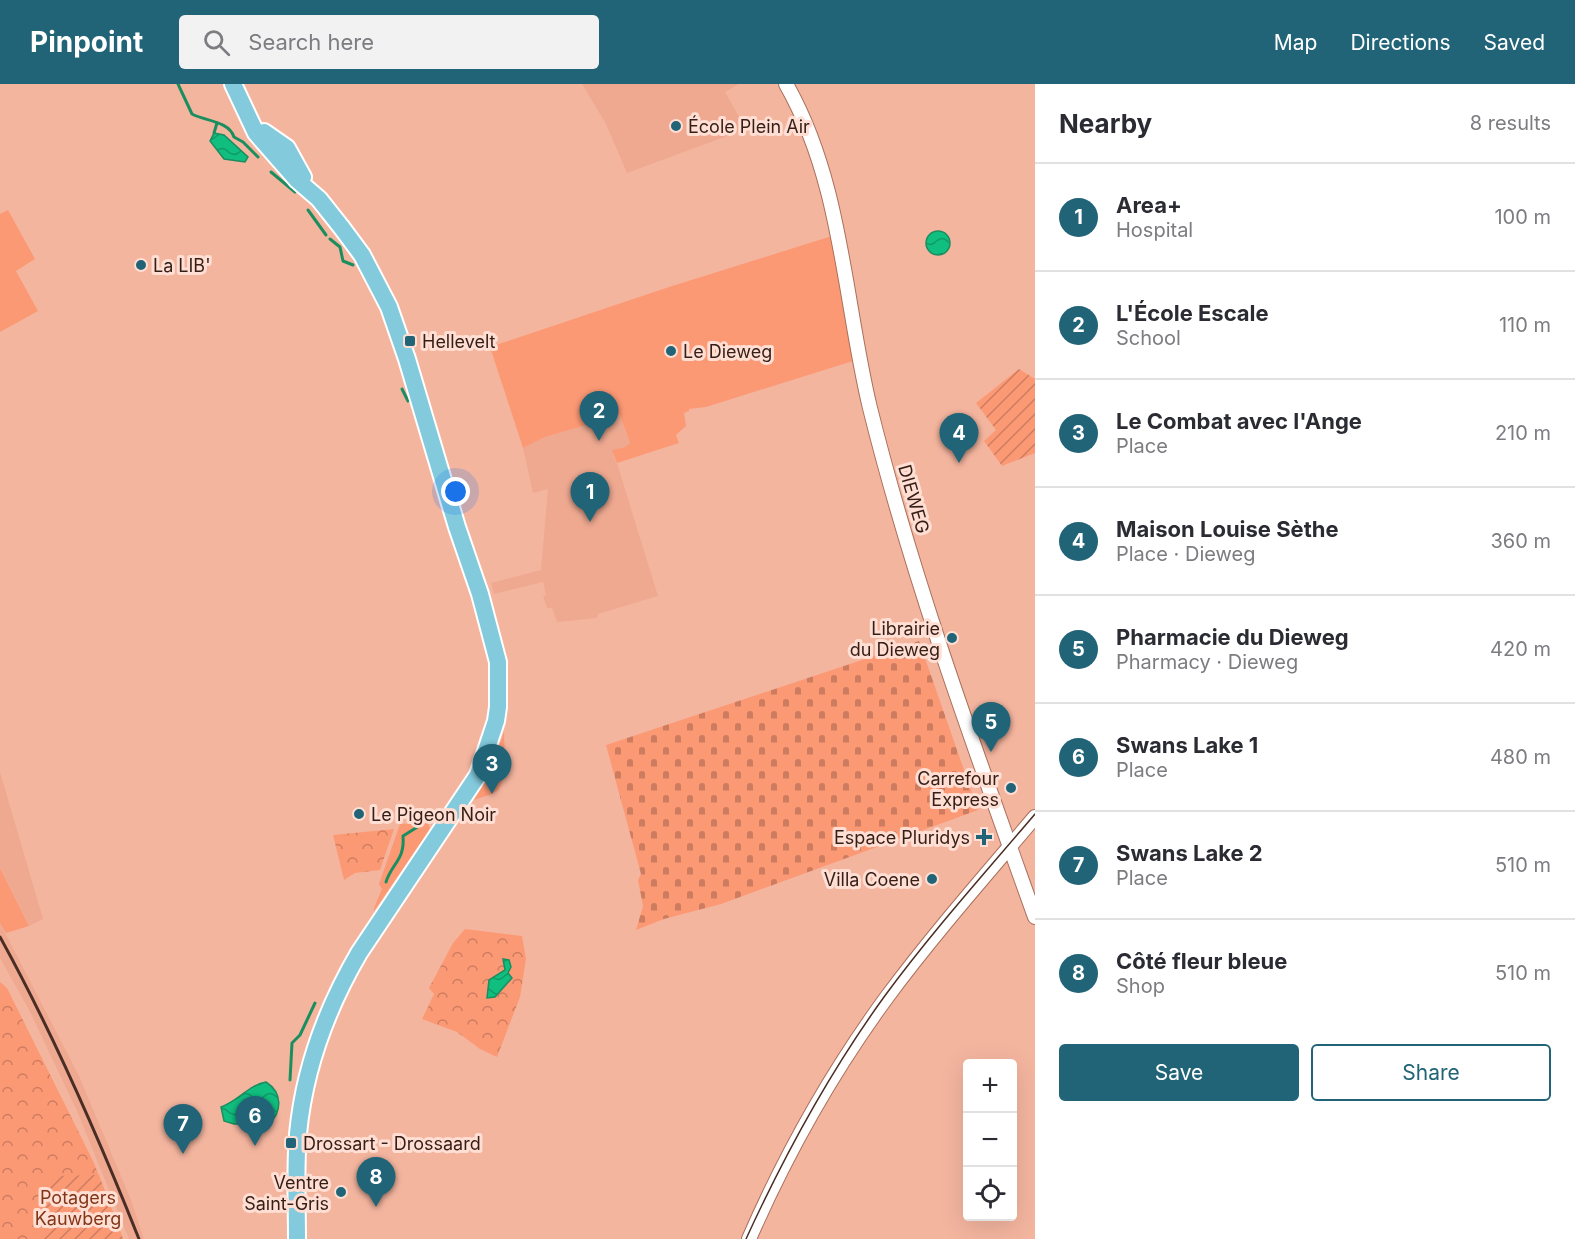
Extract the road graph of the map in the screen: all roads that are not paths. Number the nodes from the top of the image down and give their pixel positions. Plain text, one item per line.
1 (233, 84) edge
2 (786, 84) edge
3 (1035, 817) edge
4 (1010, 847) junction
5 (1035, 917) edge
6 (297, 1239) edge
7 (749, 1239) edge

1 - 6 main road
2 - 4 street, DIEWEG
3 - 4 street
4 - 5 street, DIEWEG
4 - 7 street

